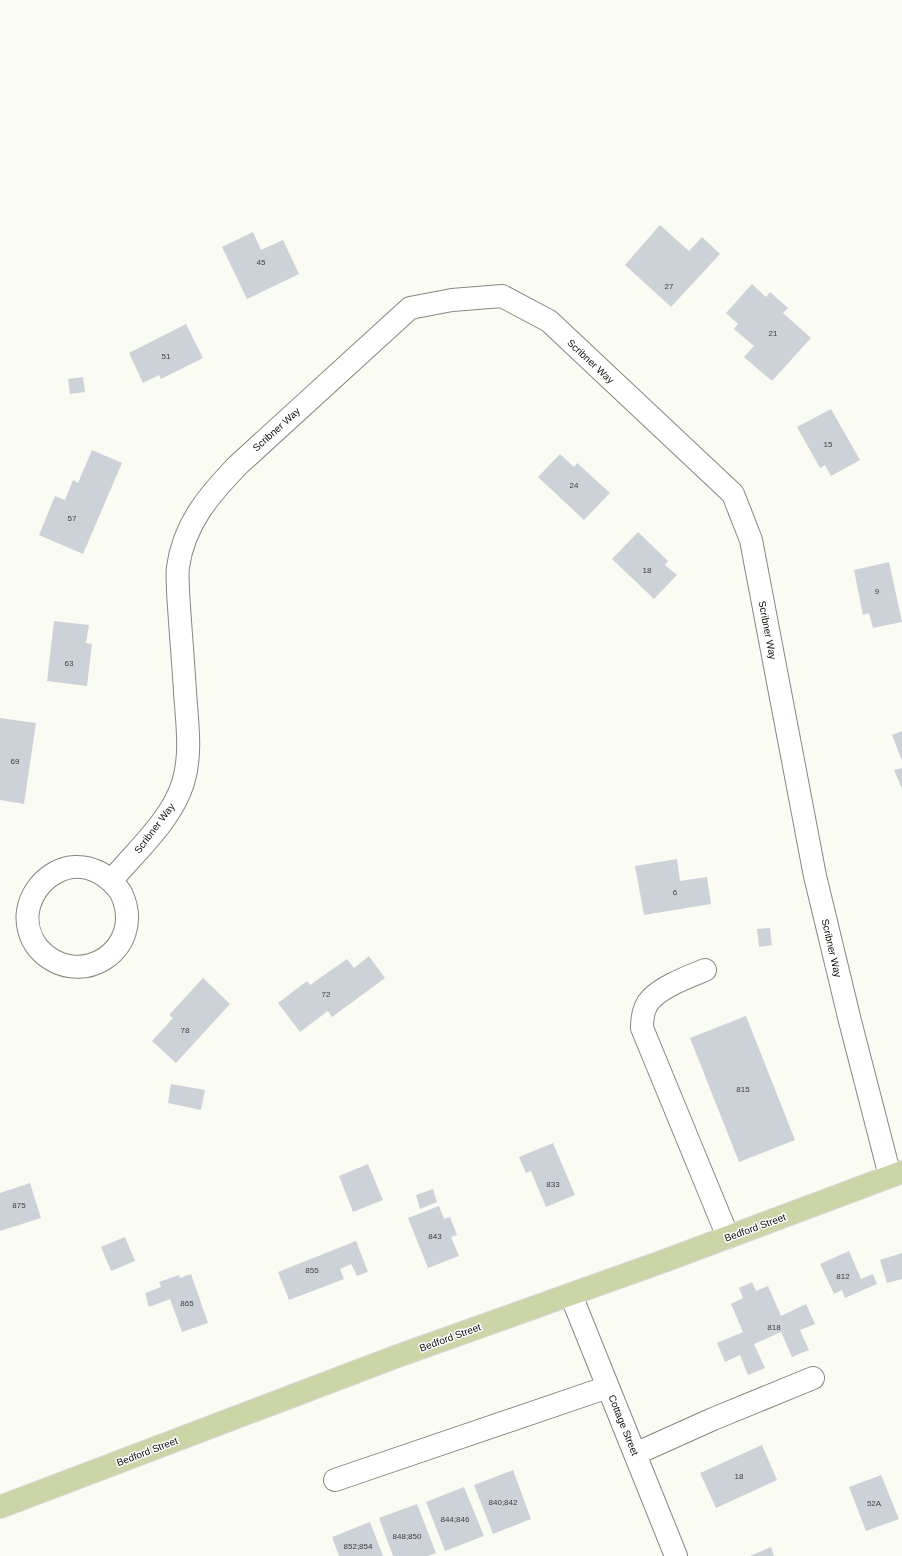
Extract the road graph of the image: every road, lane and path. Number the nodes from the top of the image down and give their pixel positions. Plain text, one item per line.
1 (111, 881) junction
2 (705, 970) dead end
3 (896, 1174) edge
4 (728, 1237) junction
5 (571, 1295) junction
6 (813, 1378) dead end
7 (608, 1387) junction
8 (635, 1454) junction
9 (335, 1480) dead end
10 (0, 1507) edge
11 (676, 1556) edge

1 - 1 street
1 - 3 street, Scribner Way
2 - 4 street
3 - 4 main road, Bedford Street
4 - 5 main road, Bedford Street
5 - 7 street, Cottage Street
5 - 10 main road, Bedford Street
6 - 8 street
7 - 8 street, Cottage Street
7 - 9 street
8 - 11 street, Cottage Street

